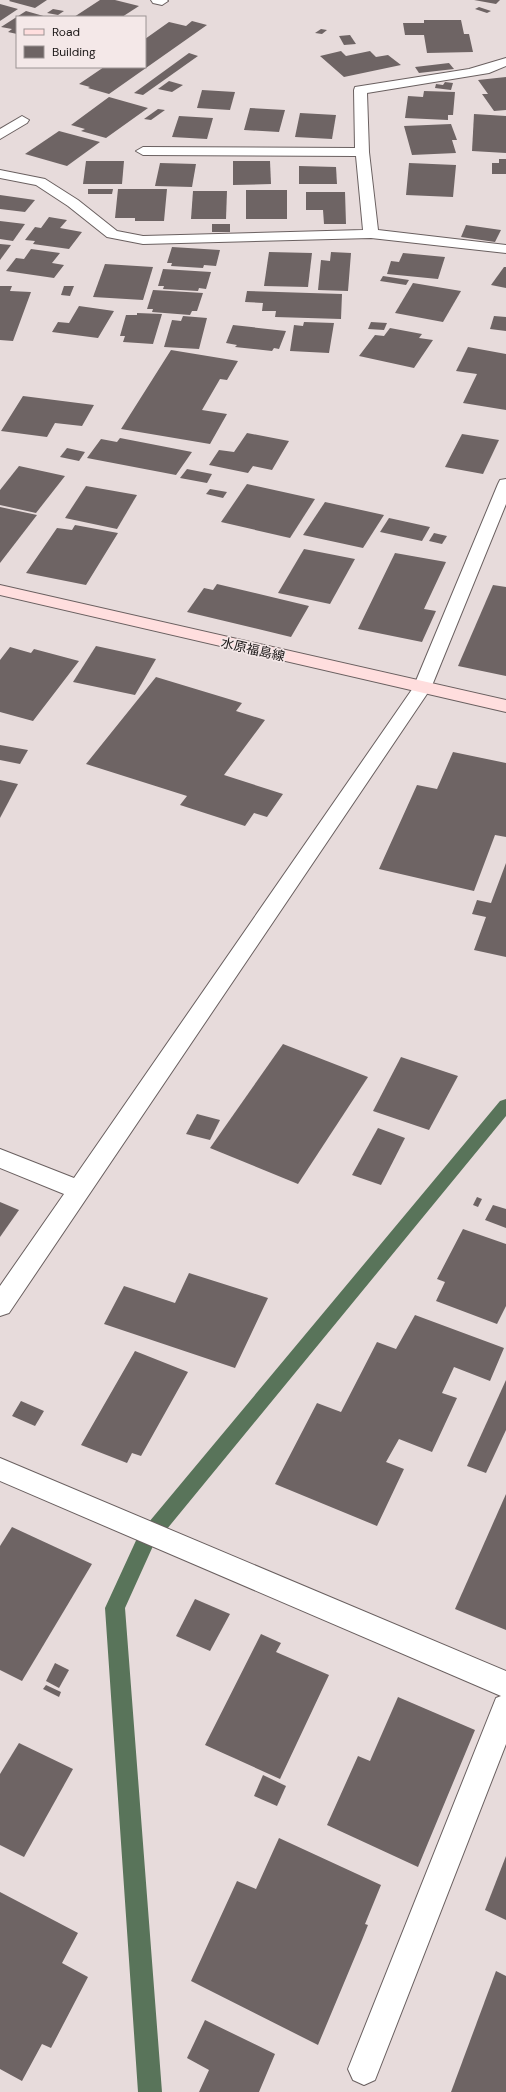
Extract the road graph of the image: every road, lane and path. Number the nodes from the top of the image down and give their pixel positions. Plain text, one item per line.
1 (506, 61) edge
2 (22, 120) dead end
3 (0, 135) edge
4 (143, 151) dead end
5 (362, 152) junction
6 (0, 174) edge
7 (371, 234) junction
8 (506, 249) edge
9 (506, 484) edge
10 (0, 590) edge
11 (422, 688) junction
12 (506, 706) edge
13 (0, 1158) edge
14 (79, 1190) junction
15 (0, 1306) edge
16 (0, 1469) edge
17 (506, 1685) edge
18 (506, 1708) edge
19 (364, 2069) dead end

1 - 5 street
2 - 3 street
4 - 5 street
5 - 7 street
6 - 7 street
7 - 8 street
9 - 11 street
10 - 11 main road, 水原福島線
11 - 12 main road, 水原福島線
11 - 14 street
13 - 14 street
14 - 15 street
16 - 17 street
18 - 19 street

